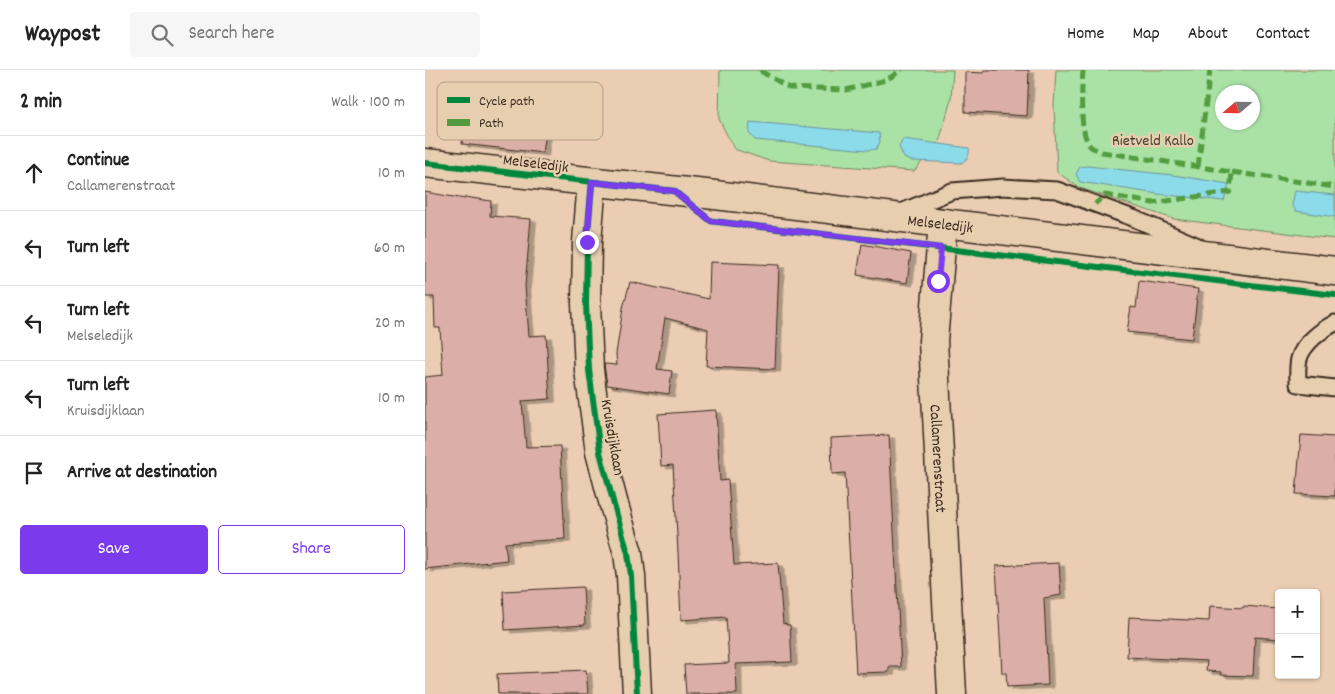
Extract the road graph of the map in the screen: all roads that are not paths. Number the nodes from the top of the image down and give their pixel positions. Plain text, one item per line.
1 (425, 163) edge
2 (592, 182) junction
3 (892, 216) junction
4 (943, 223) junction
5 (1225, 257) junction
6 (1335, 271) edge
7 (1335, 323) edge
8 (1335, 388) edge
9 (637, 694) edge
10 (952, 694) edge

1 - 2 street, Melseledijk
2 - 3 street, Melseledijk
2 - 9 street, Kruisdijklaan
3 - 4 street, Melseledijk
3 - 5 lane
4 - 5 street, Melseledijk
4 - 10 street, Callamerenstraat
5 - 6 street, Melseledijk
7 - 8 lane

